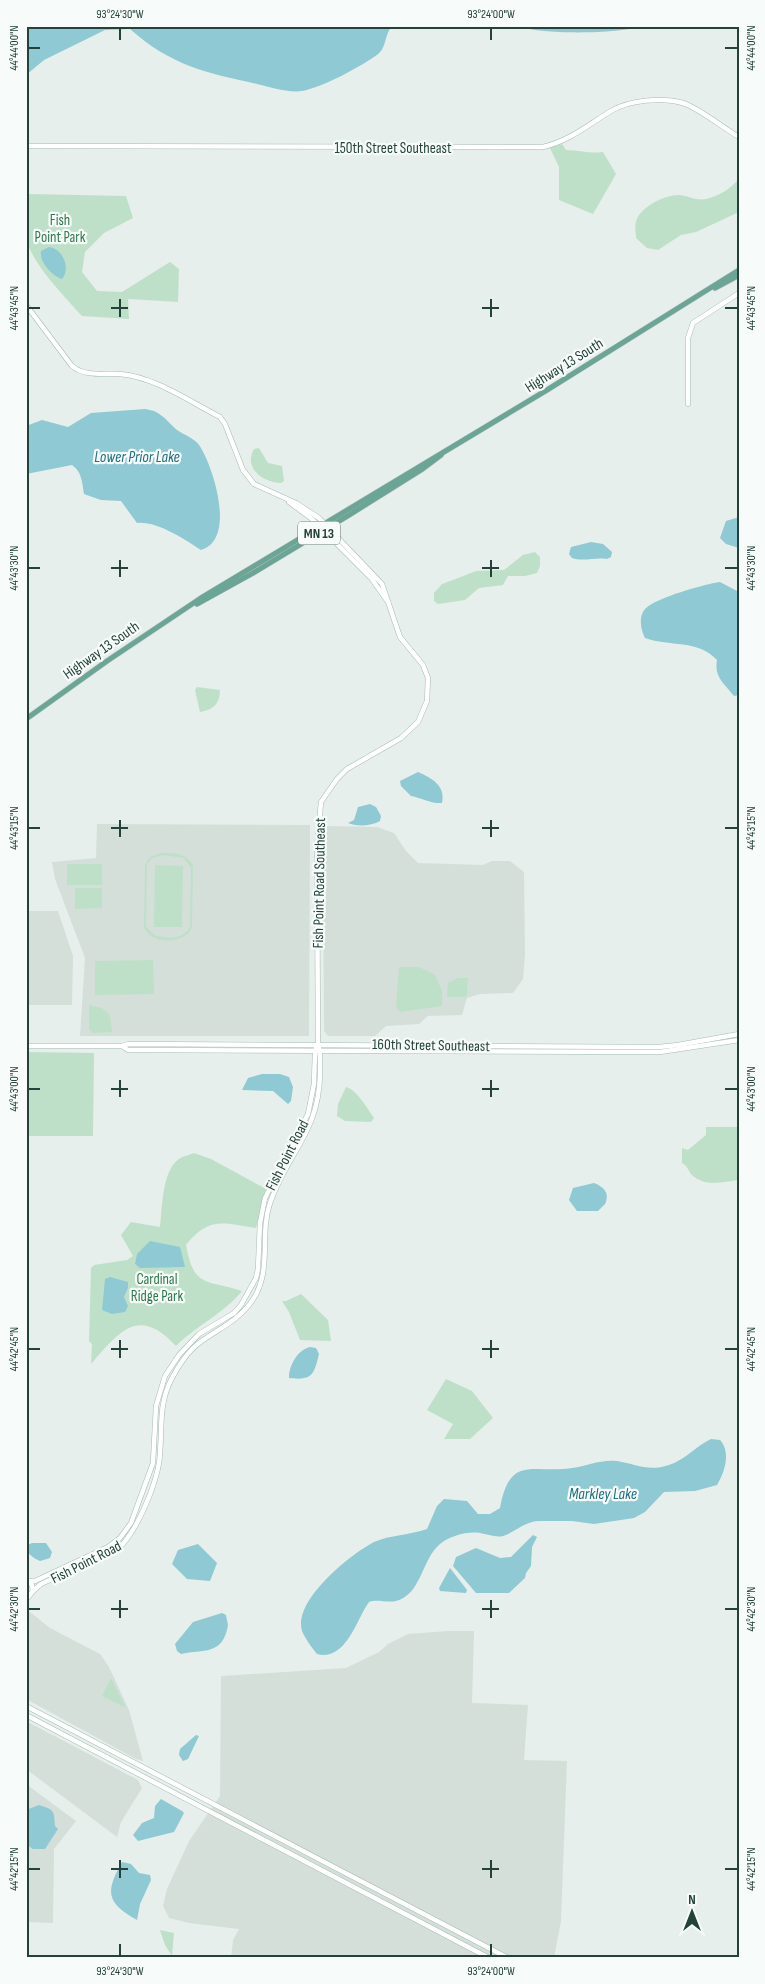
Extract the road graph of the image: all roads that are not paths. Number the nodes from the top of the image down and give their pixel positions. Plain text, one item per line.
1 (739, 138) edge
2 (26, 146) edge
3 (739, 270) edge
4 (739, 275) edge
5 (739, 293) edge
6 (699, 296) junction
7 (26, 305) edge
8 (688, 404) dead end
9 (288, 501) junction
10 (326, 525) junction
11 (320, 529) junction
12 (388, 603) junction
13 (26, 719) edge
14 (739, 1034) edge
15 (739, 1040) edge
16 (318, 1044) junction
17 (26, 1046) edge
18 (122, 1046) junction
19 (317, 1052) junction
20 (27, 1581) edge
21 (33, 1591) junction
22 (26, 1600) edge
23 (26, 1706) edge
24 (26, 1715) edge
25 (489, 1958) edge
26 (508, 1958) edge

1 - 2 street, 150th Street Southeast
3 - 6 main road, Highway 13 South / MN 13
4 - 6 main road, Highway 13 South / MN 13
5 - 8 street
6 - 10 main road, Highway 13 South / MN 13
7 - 9 street, Fish Point Road Southeast
9 - 10 street, Fish Point Road Southeast
9 - 11 street, Fish Point Road Southeast
10 - 11 main road, Highway 13 South / MN 13
10 - 12 street, Fish Point Road Southeast
11 - 12 street, Fish Point Road Southeast
11 - 13 main road, Highway 13 South / MN 13
12 - 16 street, Fish Point Road Southeast
14 - 16 street, 160th Street Southeast
15 - 19 street, 160th Street Southeast
16 - 18 street, 160th Street Southeast
16 - 19 street, Fish Point Road
17 - 18 street, 160th Street Southeast
18 - 19 street, 160th Street Southeast
19 - 20 street, Fish Point Road
19 - 21 street, Fish Point Road
20 - 21 street
21 - 22 street
23 - 26 street
24 - 25 street

